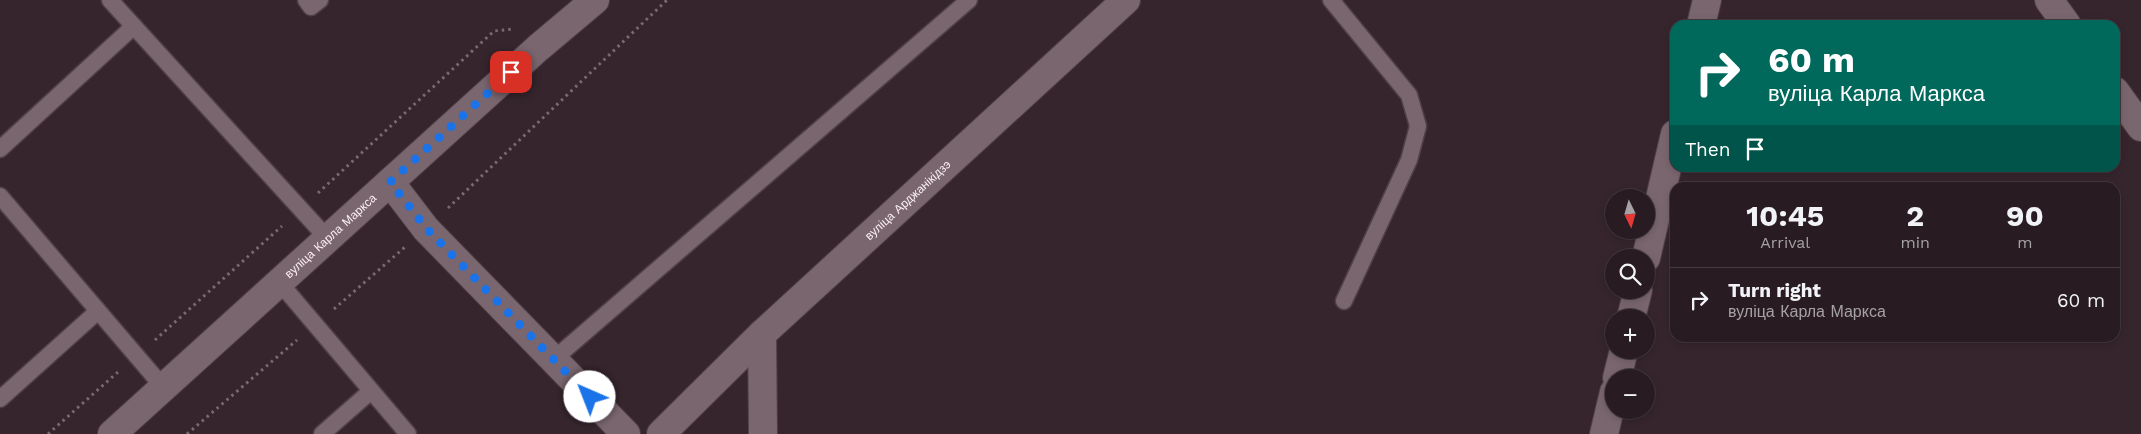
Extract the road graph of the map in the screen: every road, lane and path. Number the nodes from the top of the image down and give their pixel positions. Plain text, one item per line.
1 (110, 0) edge
2 (306, 0) edge
3 (320, 0) edge
4 (596, 0) edge
5 (969, 0) edge
6 (1126, 0) edge
7 (1331, 0) edge
8 (1707, 0) edge
9 (2049, 0) edge
10 (1702, 20) edge
11 (2063, 20) edge
12 (134, 26) junction
13 (2120, 98) edge
14 (2141, 127) edge
15 (0, 149) edge
16 (1670, 155) edge
17 (390, 182) junction
18 (0, 196) edge
19 (328, 239) junction
20 (1648, 249) edge
21 (280, 283) junction
22 (1344, 301) dead end
23 (98, 311) junction
24 (762, 334) junction
25 (554, 360) junction
26 (164, 388) junction
27 (371, 391) junction
28 (0, 399) edge
29 (1608, 419) edge
30 (112, 434) edge
31 (322, 434) edge
32 (408, 434) edge
33 (626, 434) edge
34 (661, 434) edge
35 (763, 434) edge
36 (1604, 434) edge

1 - 12 lane
2 - 3 lane
4 - 17 street, вуліца Карла Маркса
5 - 25 lane
6 - 24 street, вуліца Арджанікідзэ
7 - 22 lane
8 - 10 street
9 - 11 street
12 - 15 lane
12 - 19 lane
13 - 14 street
16 - 20 street
17 - 19 street, вуліца Карла Маркса
17 - 25 street
18 - 23 lane
19 - 21 street, вуліца Карла Маркса
21 - 26 street, вуліца Карла Маркса
21 - 27 lane
23 - 26 lane
23 - 28 lane
24 - 34 street, вуліца Арджанікідзэ
24 - 35 street
25 - 33 street
26 - 30 street, вуліца Карла Маркса
27 - 31 lane
27 - 32 lane
29 - 36 street

